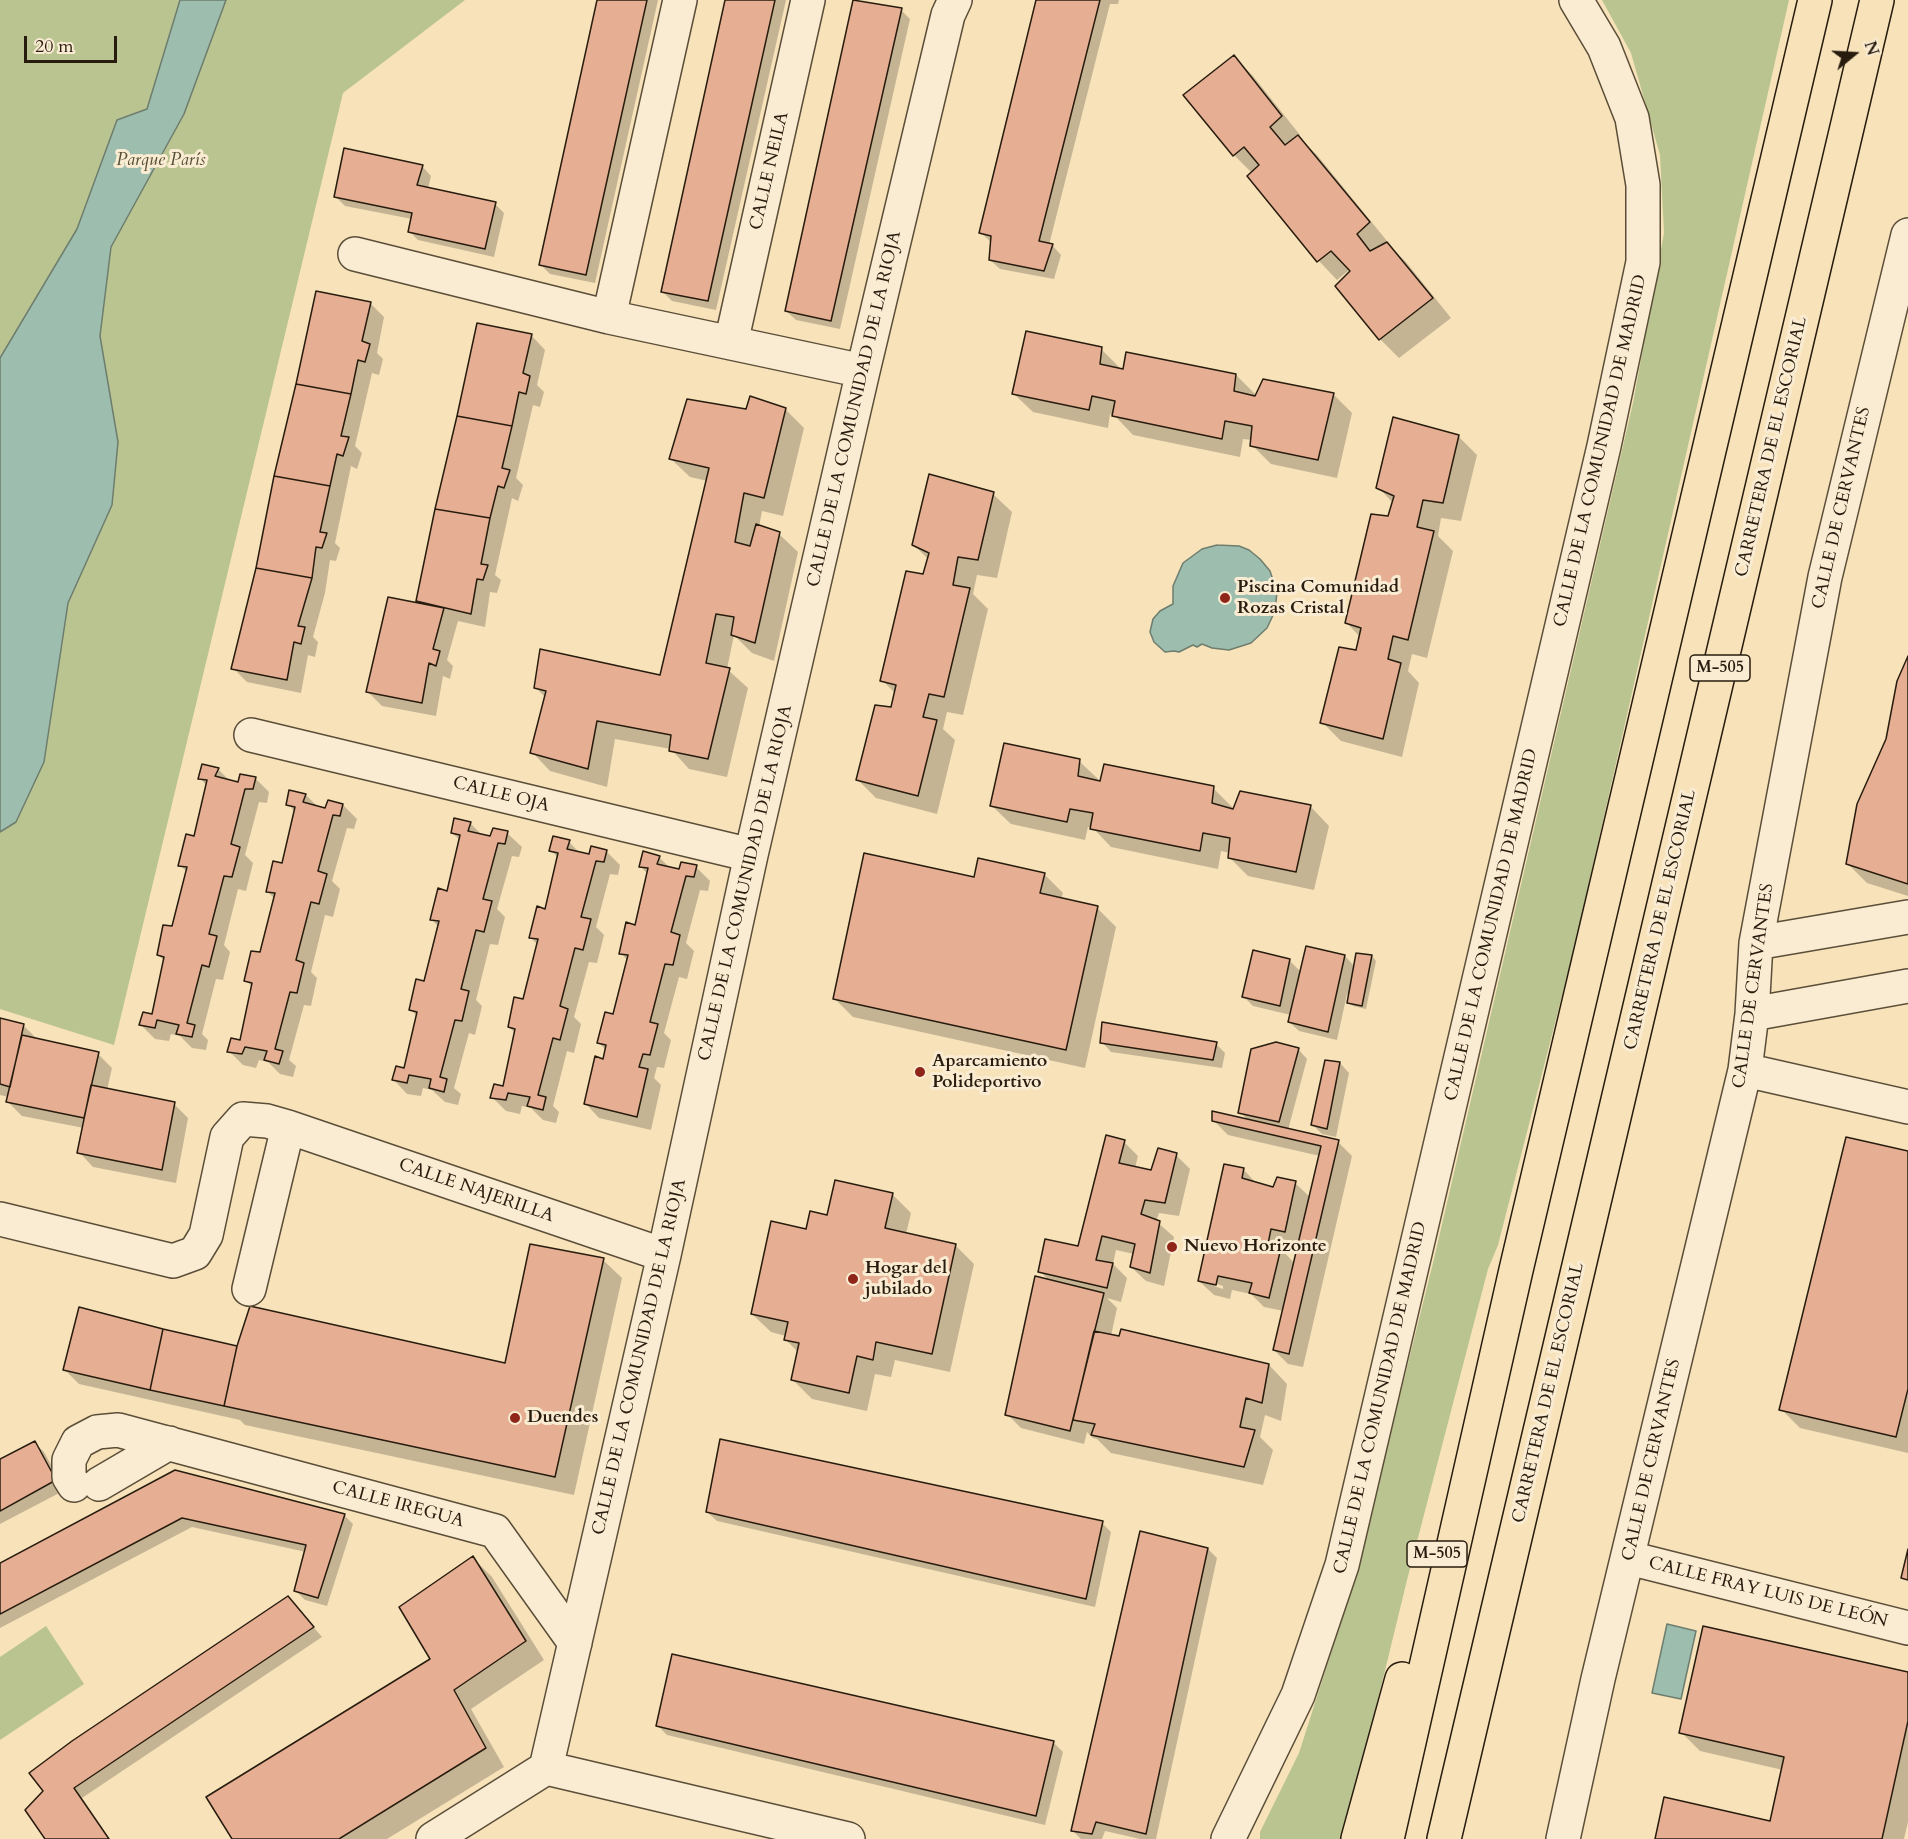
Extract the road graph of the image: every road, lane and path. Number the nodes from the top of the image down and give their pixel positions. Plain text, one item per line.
1 (680, 0) edge
2 (808, 0) edge
3 (956, 0) edge
4 (1576, 0) edge
5 (1815, 0) edge
6 (1877, 0) edge
7 (1908, 235) edge
8 (354, 254) dead end
9 (609, 317) junction
10 (731, 343) junction
11 (863, 371) junction
12 (251, 735) dead end
13 (751, 855) junction
14 (1908, 917) edge
15 (1756, 943) junction
16 (1908, 986) edge
17 (1752, 1014) junction
18 (1745, 1070) junction
19 (1908, 1107) edge
20 (288, 1127) junction
21 (0, 1220) edge
22 (664, 1255) junction
23 (1516, 1270) junction
24 (249, 1289) dead end
25 (169, 1443) junction
26 (1629, 1558) junction
27 (1908, 1628) edge
28 (575, 1643) junction
29 (546, 1768) junction
30 (433, 1839) edge
31 (848, 1839) edge
32 (1228, 1839) edge
33 (1358, 1839) edge
34 (1387, 1839) edge
35 (1444, 1839) edge
36 (1563, 1839) edge

1 - 9 street
2 - 10 street, CALLE NEILA
3 - 11 street, CALLE DE LA COMUNIDAD DE LA RIOJA
4 - 32 street, CALLE DE LA COMUNIDAD DE MADRID
5 - 23 highway, M-505
6 - 35 highway, CARRETERA DE EL ESCORIAL / M-505
7 - 15 street, CALLE DE CERVANTES
8 - 9 street
9 - 10 street
10 - 11 street
11 - 13 street, CALLE DE LA COMUNIDAD DE LA RIOJA
12 - 13 street, CALLE OJA
13 - 22 street, CALLE DE LA COMUNIDAD DE LA RIOJA
14 - 15 street
15 - 17 street, CALLE DE CERVANTES
16 - 17 street
17 - 18 street, CALLE DE CERVANTES
18 - 19 street
18 - 26 street, CALLE DE CERVANTES
20 - 21 street, CALLE NAJERILLA
20 - 22 street, CALLE NAJERILLA
20 - 24 street
22 - 28 street, CALLE DE LA COMUNIDAD DE LA RIOJA
23 - 33 highway, M-505
23 - 34 highway, M-505
25 - 25 street, CALLE IREGUA
25 - 28 street, CALLE IREGUA
26 - 27 street, CALLE FRAY LUIS DE LEÓN
26 - 36 street, CALLE DE CERVANTES
28 - 29 street, CALLE DE LA COMUNIDAD DE LA RIOJA
29 - 30 street
29 - 31 street

